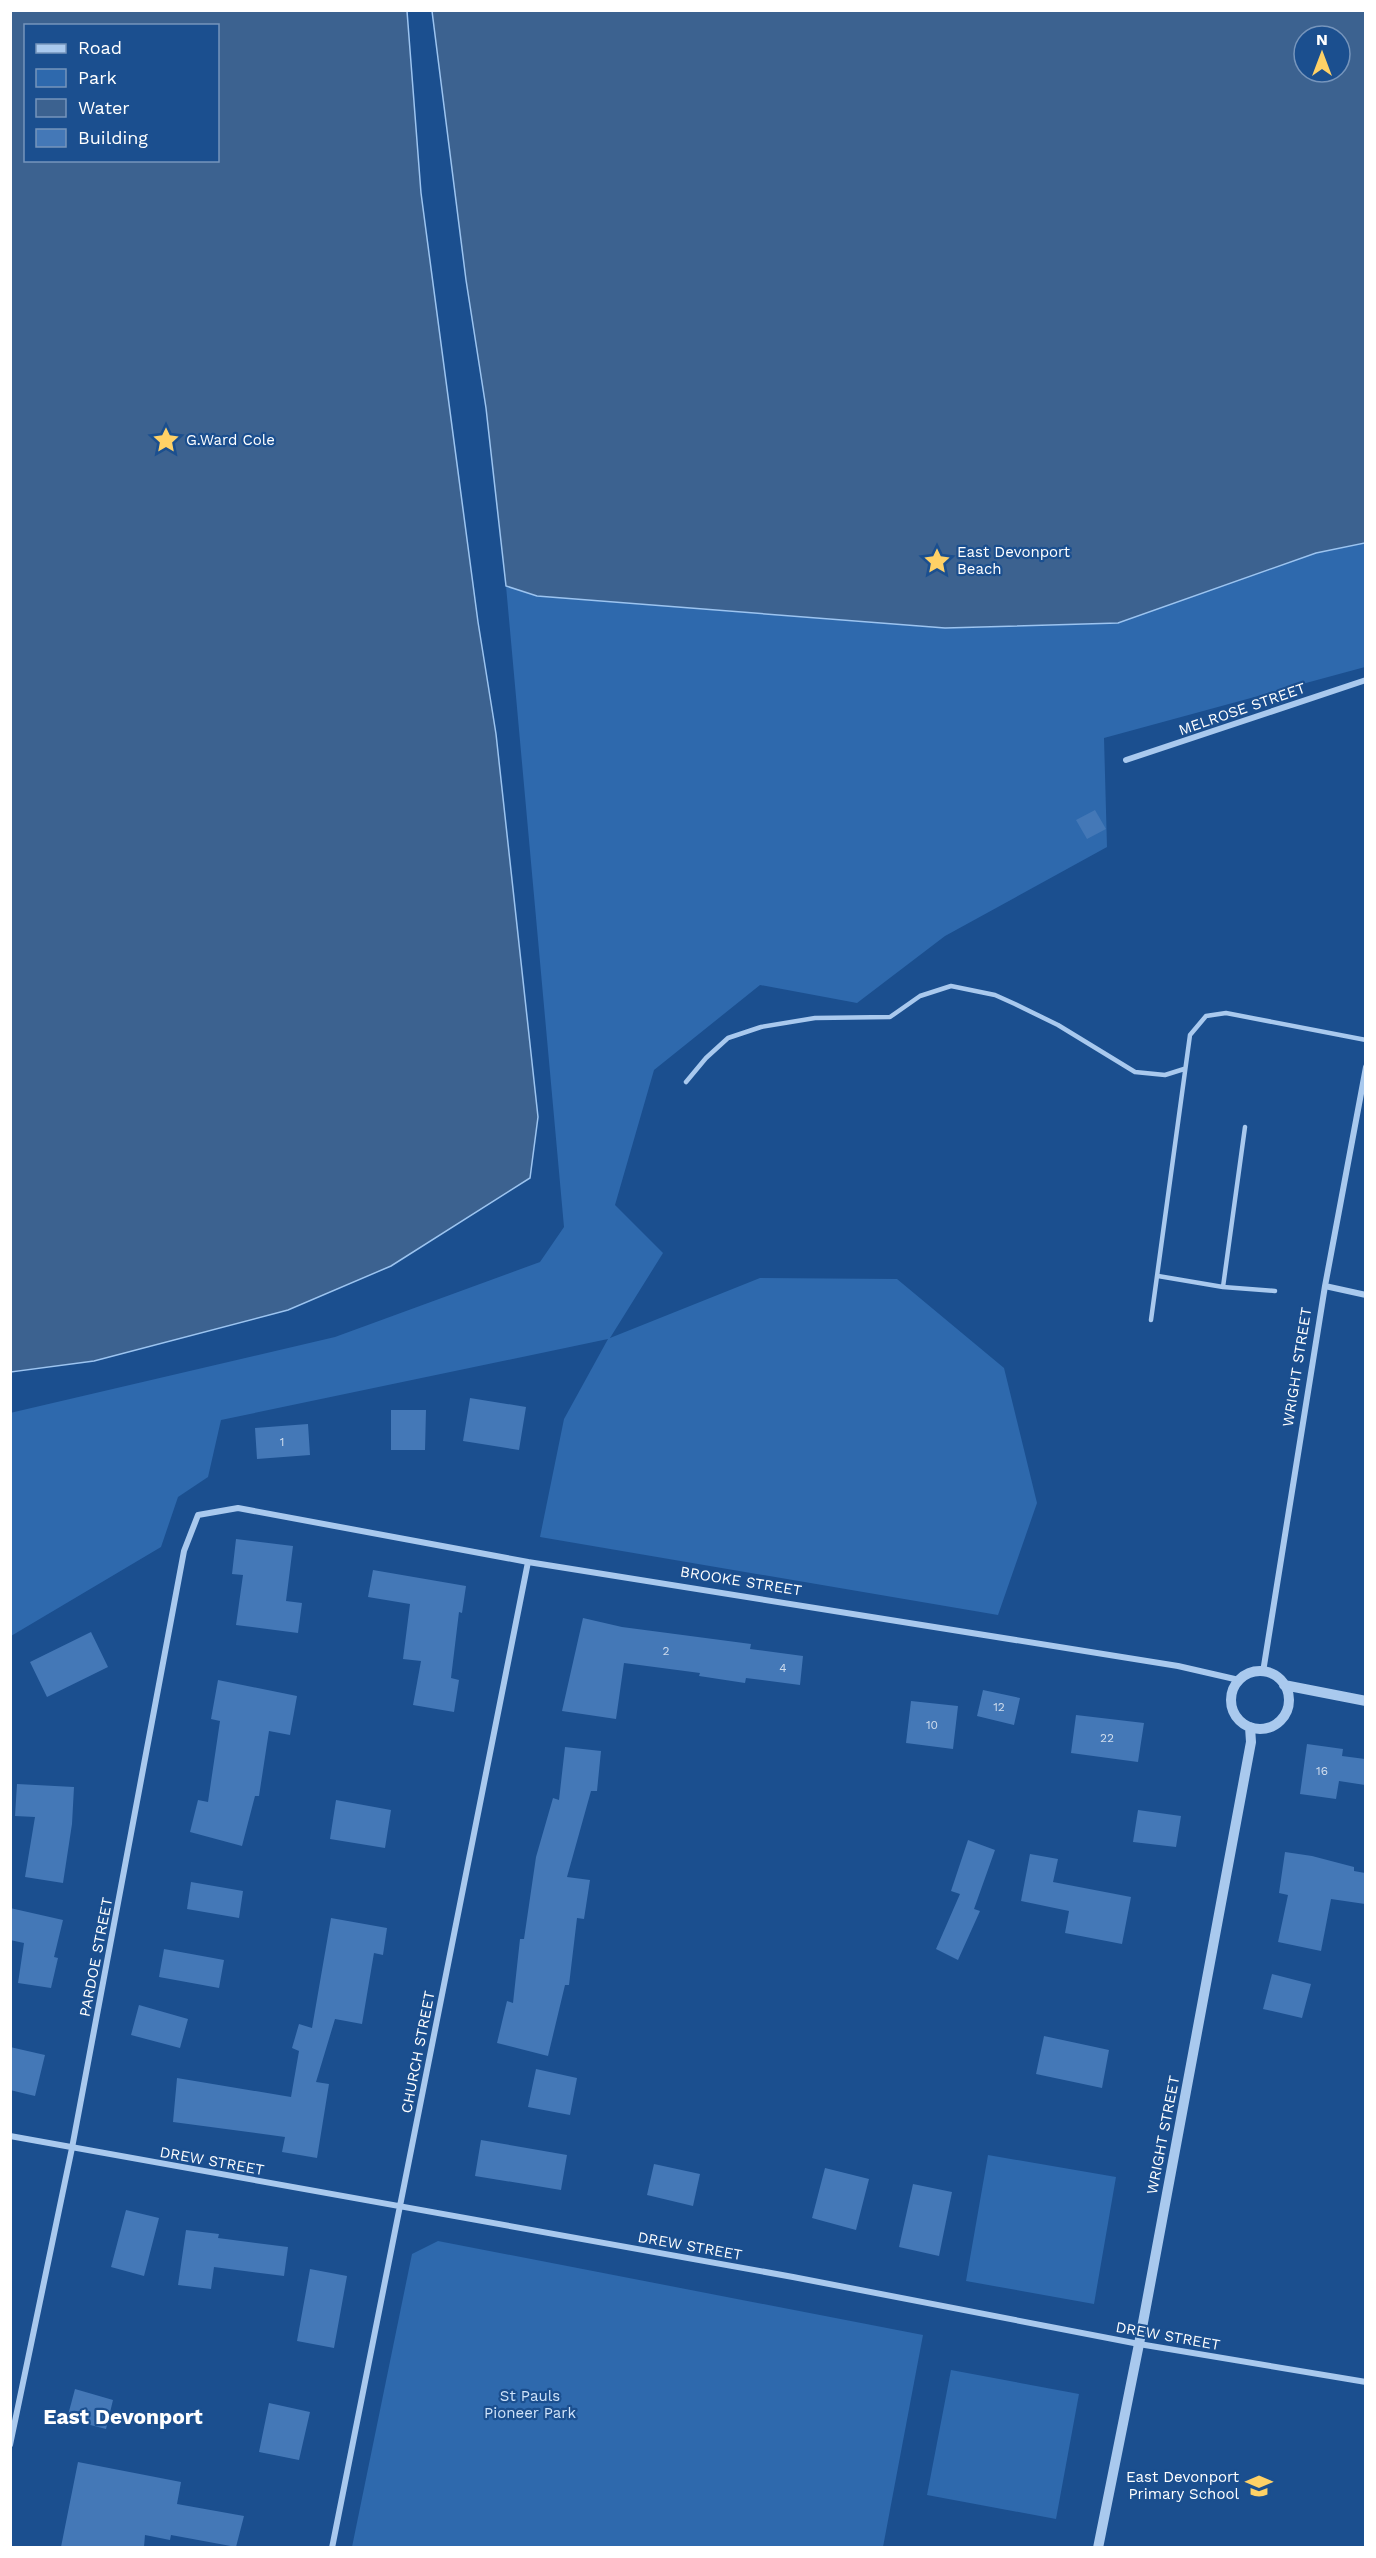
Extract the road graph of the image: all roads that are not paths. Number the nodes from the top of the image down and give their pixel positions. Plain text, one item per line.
1 (1365, 680) edge
2 (1126, 760) dead end
3 (1365, 1040) edge
4 (1365, 1067) edge
5 (1184, 1069) junction
6 (686, 1082) dead end
7 (1245, 1127) dead end
8 (1158, 1276) junction
9 (1325, 1286) junction
10 (1223, 1287) junction
11 (1275, 1291) dead end
12 (1365, 1295) edge
13 (1151, 1320) dead end
14 (238, 1508) joint
15 (528, 1562) junction
16 (1263, 1672) junction
17 (1239, 1680) junction
18 (1284, 1685) junction
19 (1365, 1701) edge
20 (1250, 1727) junction
21 (10, 2136) edge
22 (72, 2148) junction
23 (399, 2208) junction
24 (1139, 2344) junction
25 (1365, 2382) edge
26 (10, 2445) edge
27 (332, 2547) edge
28 (1098, 2547) edge

1 - 2 street, MELROSE STREET
3 - 5 lane
4 - 9 street, WRIGHT STREET
5 - 6 lane
5 - 8 lane
7 - 10 lane
8 - 10 lane
8 - 13 lane
9 - 12 street
9 - 16 street, WRIGHT STREET
10 - 11 lane
14 - 15 street, BROOKE STREET
14 - 22 street, PARDOE STREET
15 - 17 street, BROOKE STREET
15 - 23 street, CHURCH STREET
16 - 17 street
16 - 18 street
17 - 20 street
18 - 19 street
18 - 20 street
20 - 24 street, WRIGHT STREET
21 - 22 street, DREW STREET
22 - 23 street, DREW STREET
22 - 26 street, PARDOE STREET
23 - 24 street, DREW STREET
23 - 27 street, CHURCH STREET
24 - 25 street, DREW STREET
24 - 28 street, WRIGHT STREET

